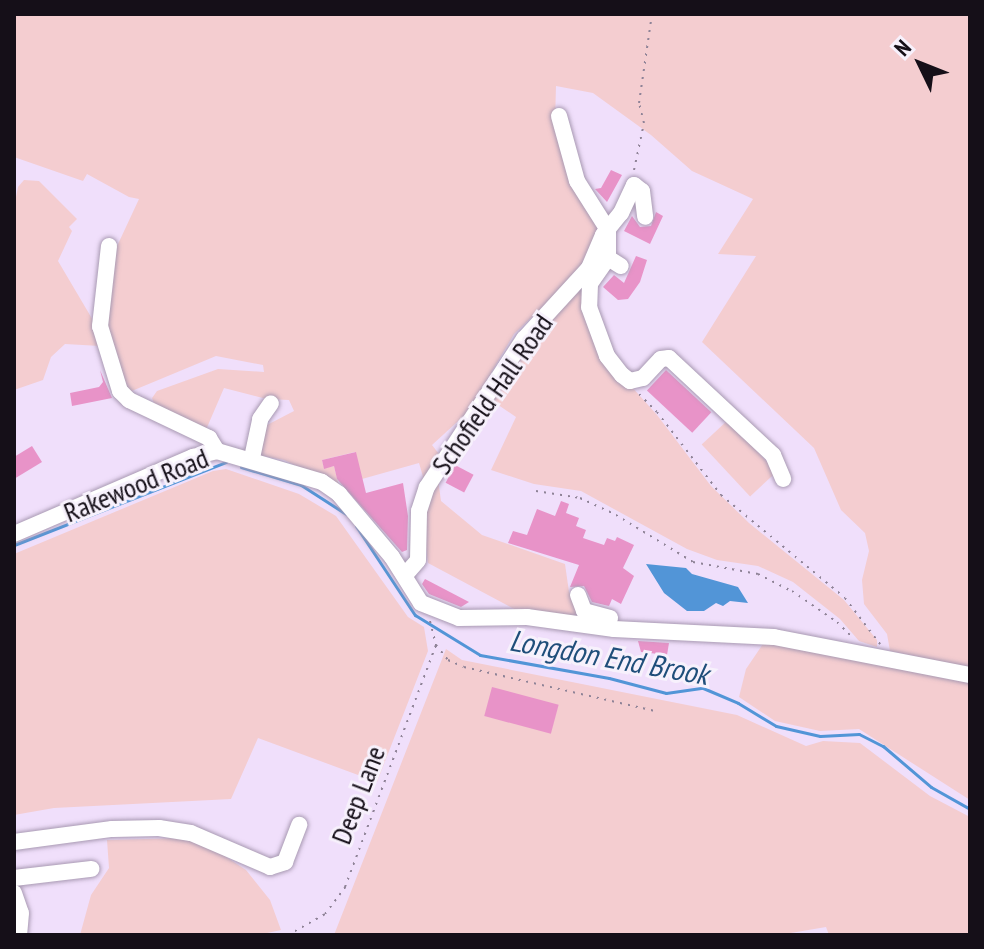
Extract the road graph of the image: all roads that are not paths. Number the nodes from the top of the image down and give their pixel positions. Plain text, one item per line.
1 (559, 116) dead end
2 (645, 217) dead end
3 (608, 230) junction
4 (109, 246) dead end
5 (271, 403) dead end
6 (217, 451) junction
7 (252, 458) junction
8 (783, 479) dead end
9 (14, 534) edge
10 (406, 574) junction
11 (578, 595) dead end
12 (645, 631) junction
13 (970, 675) edge
14 (299, 825) dead end
15 (14, 842) edge
16 (91, 869) dead end
17 (14, 878) edge
18 (14, 893) edge
19 (19, 935) edge

1 - 3 street
2 - 3 street, Schofield Hall Road
3 - 8 street
3 - 10 street, Schofield Hall Road
4 - 6 street
5 - 7 street
6 - 7 street, Rakewood Road
6 - 9 street, Rakewood Road
7 - 10 street, Rakewood Road
10 - 12 street, Rakewood Road
11 - 12 street
12 - 13 street, Rakewood Road
14 - 15 street
16 - 17 street
18 - 19 street

